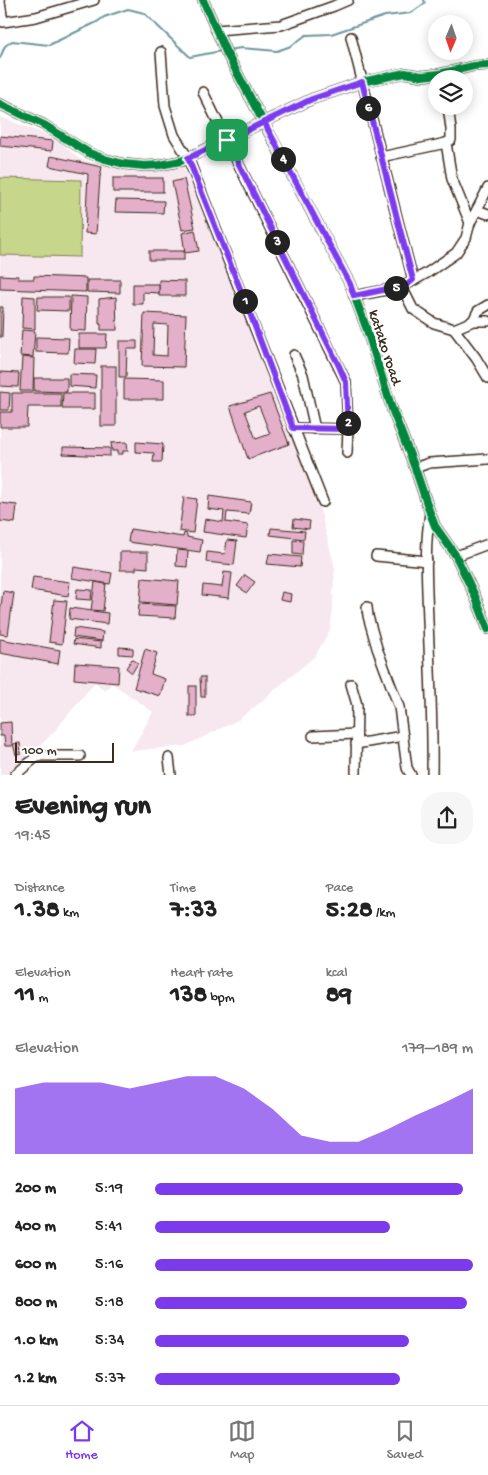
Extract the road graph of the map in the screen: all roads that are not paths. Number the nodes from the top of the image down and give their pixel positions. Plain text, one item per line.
1 (94, 0) edge
2 (203, 0) edge
3 (348, 0) edge
4 (0, 2) edge
5 (216, 30) junction
6 (351, 37) dead end
7 (161, 52) dead end
8 (488, 64) edge
9 (462, 70) edge
10 (428, 76) edge
11 (362, 82) junction
12 (203, 92) dead end
13 (0, 104) edge
14 (449, 115) edge
15 (264, 122) junction
16 (227, 140) junction
17 (446, 143) junction
18 (381, 157) junction
19 (188, 158) junction
20 (488, 188) edge
21 (477, 210) junction
22 (488, 214) edge
23 (470, 223) junction
24 (413, 280) junction
25 (402, 286) junction
26 (354, 296) junction
27 (488, 305) edge
28 (474, 321) junction
29 (488, 321) edge
30 (454, 329) junction
31 (294, 355) dead end
32 (488, 378) edge
33 (293, 428) junction
34 (315, 429) junction
35 (348, 429) junction
36 (348, 453) dead end
37 (488, 459) edge
38 (415, 468) junction
39 (323, 502) dead end
40 (430, 513) junction
41 (488, 544) edge
42 (376, 556) dead end
43 (456, 556) junction
44 (427, 562) junction
45 (367, 608) dead end
46 (488, 629) edge
47 (352, 684) dead end
48 (313, 736) dead end
49 (403, 736) junction
50 (356, 739) junction
51 (80, 756) dead end
52 (169, 758) dead end
53 (356, 773) dead end
54 (15, 775) edge
55 (171, 775) edge
56 (411, 775) edge
57 (435, 775) edge

1 - 4 street
2 - 5 street, katako road
3 - 5 street
5 - 15 street, katako road
6 - 11 street
7 - 19 street
8 - 9 street
10 - 11 street
11 - 15 street
11 - 18 street
12 - 16 street
13 - 19 street
14 - 17 street
15 - 16 street
15 - 26 street, katako road
16 - 19 street
16 - 35 street
17 - 18 street
17 - 23 street
18 - 24 street
19 - 33 street
20 - 21 street
21 - 22 street
21 - 23 street
23 - 24 street
24 - 25 street
25 - 26 street
25 - 30 street
26 - 38 street, katako road
27 - 28 street
28 - 29 street
28 - 30 street
30 - 32 street
31 - 34 street
33 - 34 street
33 - 39 street
34 - 35 street
35 - 36 street
37 - 38 street
38 - 40 street, katako road
40 - 43 street, katako road
40 - 44 street
41 - 43 street
42 - 44 street
43 - 46 street, katako road
44 - 57 street
45 - 49 street
47 - 50 street
48 - 50 street
49 - 50 street
49 - 56 street
50 - 53 street
51 - 54 street
52 - 55 street

